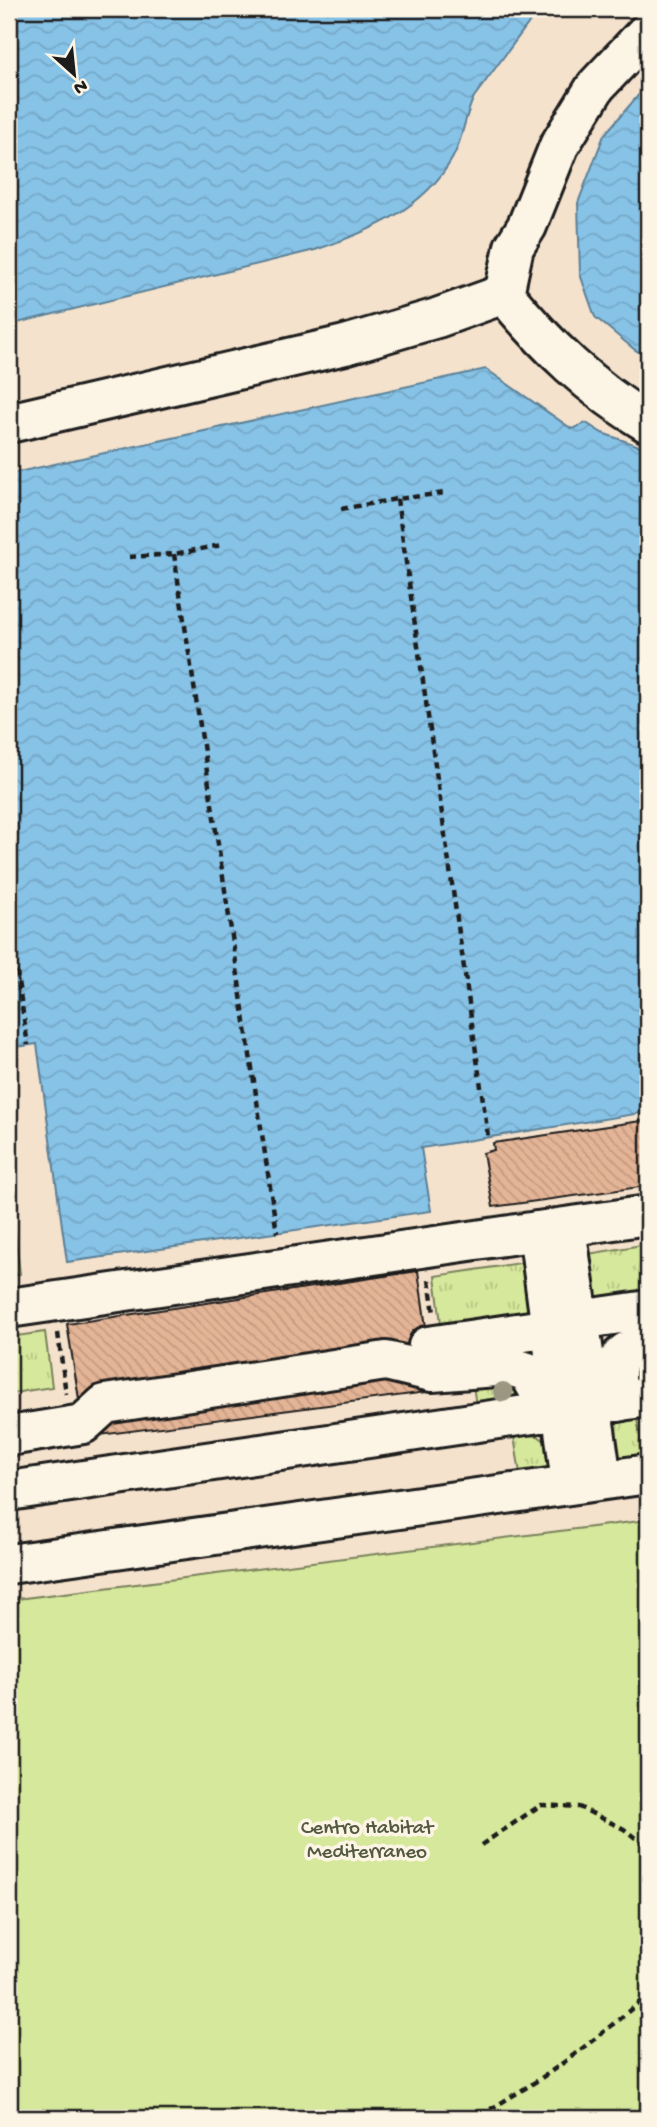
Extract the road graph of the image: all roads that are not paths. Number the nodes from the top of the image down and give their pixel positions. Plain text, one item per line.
1 (648, 31) edge
2 (504, 293) junction
3 (9, 423) edge
4 (648, 423) edge
5 (648, 1215) edge
6 (552, 1230) junction
7 (9, 1308) edge
8 (648, 1310) edge
9 (565, 1324) junction
10 (648, 1344) edge
11 (428, 1346) dead end
12 (73, 1400) road end
13 (592, 1405) edge
14 (9, 1409) edge
15 (9, 1436) edge
16 (648, 1474) edge
17 (586, 1481) junction
18 (9, 1491) edge
19 (9, 1564) edge

1 - 2 lane
2 - 3 lane
2 - 4 lane
5 - 6 lane
6 - 7 lane
6 - 9 lane
8 - 9 lane
9 - 11 lane
9 - 13 lane
10 - 13 lane
12 - 14 lane
13 - 15 lane
13 - 17 lane
13 - 18 lane
16 - 17 lane
17 - 19 lane

